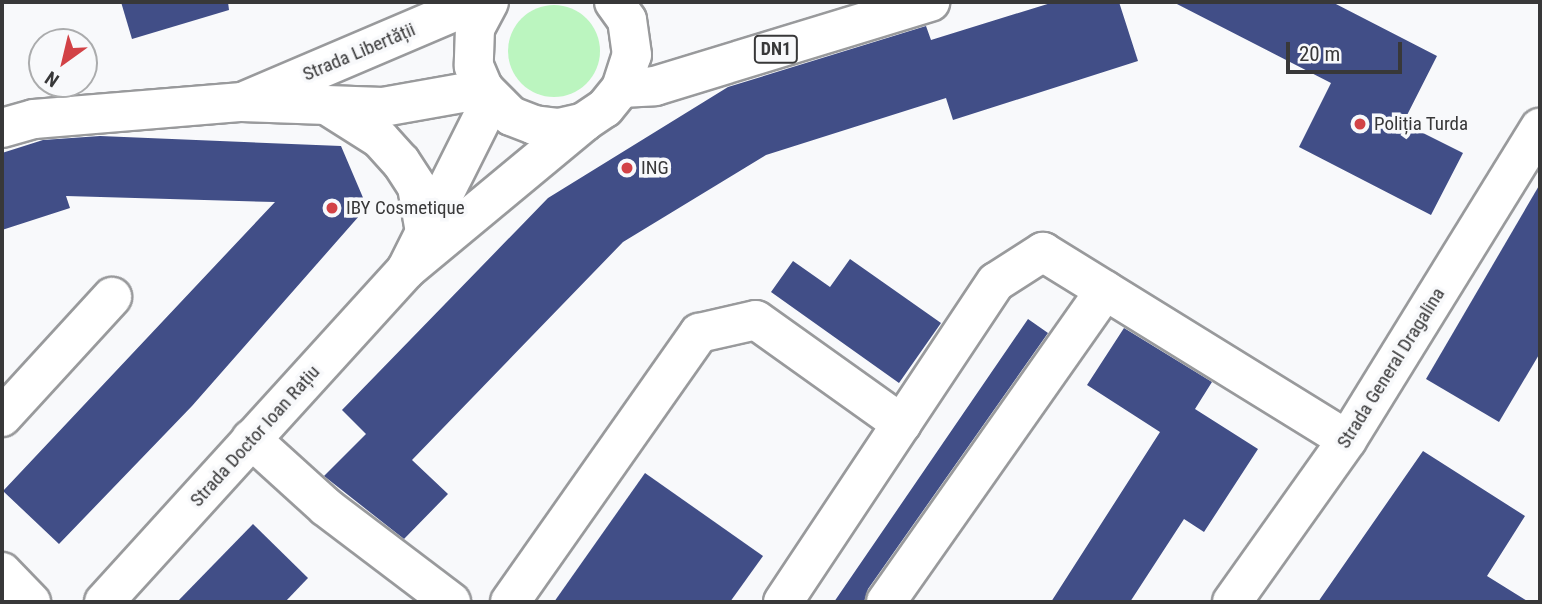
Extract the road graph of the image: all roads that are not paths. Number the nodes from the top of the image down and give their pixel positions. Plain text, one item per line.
1 (477, 2) edge
2 (489, 2) edge
3 (614, 2) edge
4 (930, 2) edge
5 (621, 88) junction
6 (488, 94) junction
7 (242, 102) junction
8 (331, 108) junction
9 (584, 122) junction
10 (2, 128) edge
11 (1540, 128) edge
12 (425, 232) junction
13 (406, 270) junction
14 (1105, 290) junction
15 (112, 297) dead end
16 (2, 417) edge
17 (902, 424) junction
18 (251, 439) junction
19 (1347, 440) junction
20 (2, 572) edge
21 (31, 602) edge
22 (104, 602) edge
23 (451, 602) edge
24 (510, 602) edge
25 (783, 602) edge
26 (886, 602) edge
27 (1232, 602) edge

1 - 7 main road, Strada Libertății
2 - 6 main road
3 - 5 main road
4 - 5 main road, DN1
5 - 9 main road, Strada Doctor Ioan Rațiu
6 - 8 main road, Strada Libertății
6 - 9 main road
6 - 12 main road, Strada Doctor Ioan Rațiu
7 - 8 main road, Strada Libertății
7 - 10 main road, Strada Libertății
8 - 12 main road
9 - 13 main road, Strada Doctor Ioan Rațiu
11 - 19 main road, Strada General Dragalina
12 - 13 main road, Strada Doctor Ioan Rațiu
13 - 18 main road, Strada Doctor Ioan Rațiu
14 - 17 main road
14 - 19 main road
14 - 26 main road
15 - 16 main road
17 - 24 main road
17 - 25 main road
18 - 22 main road, Strada Doctor Ioan Rațiu
18 - 23 main road
19 - 27 main road, Strada General Dragalina
20 - 21 main road

